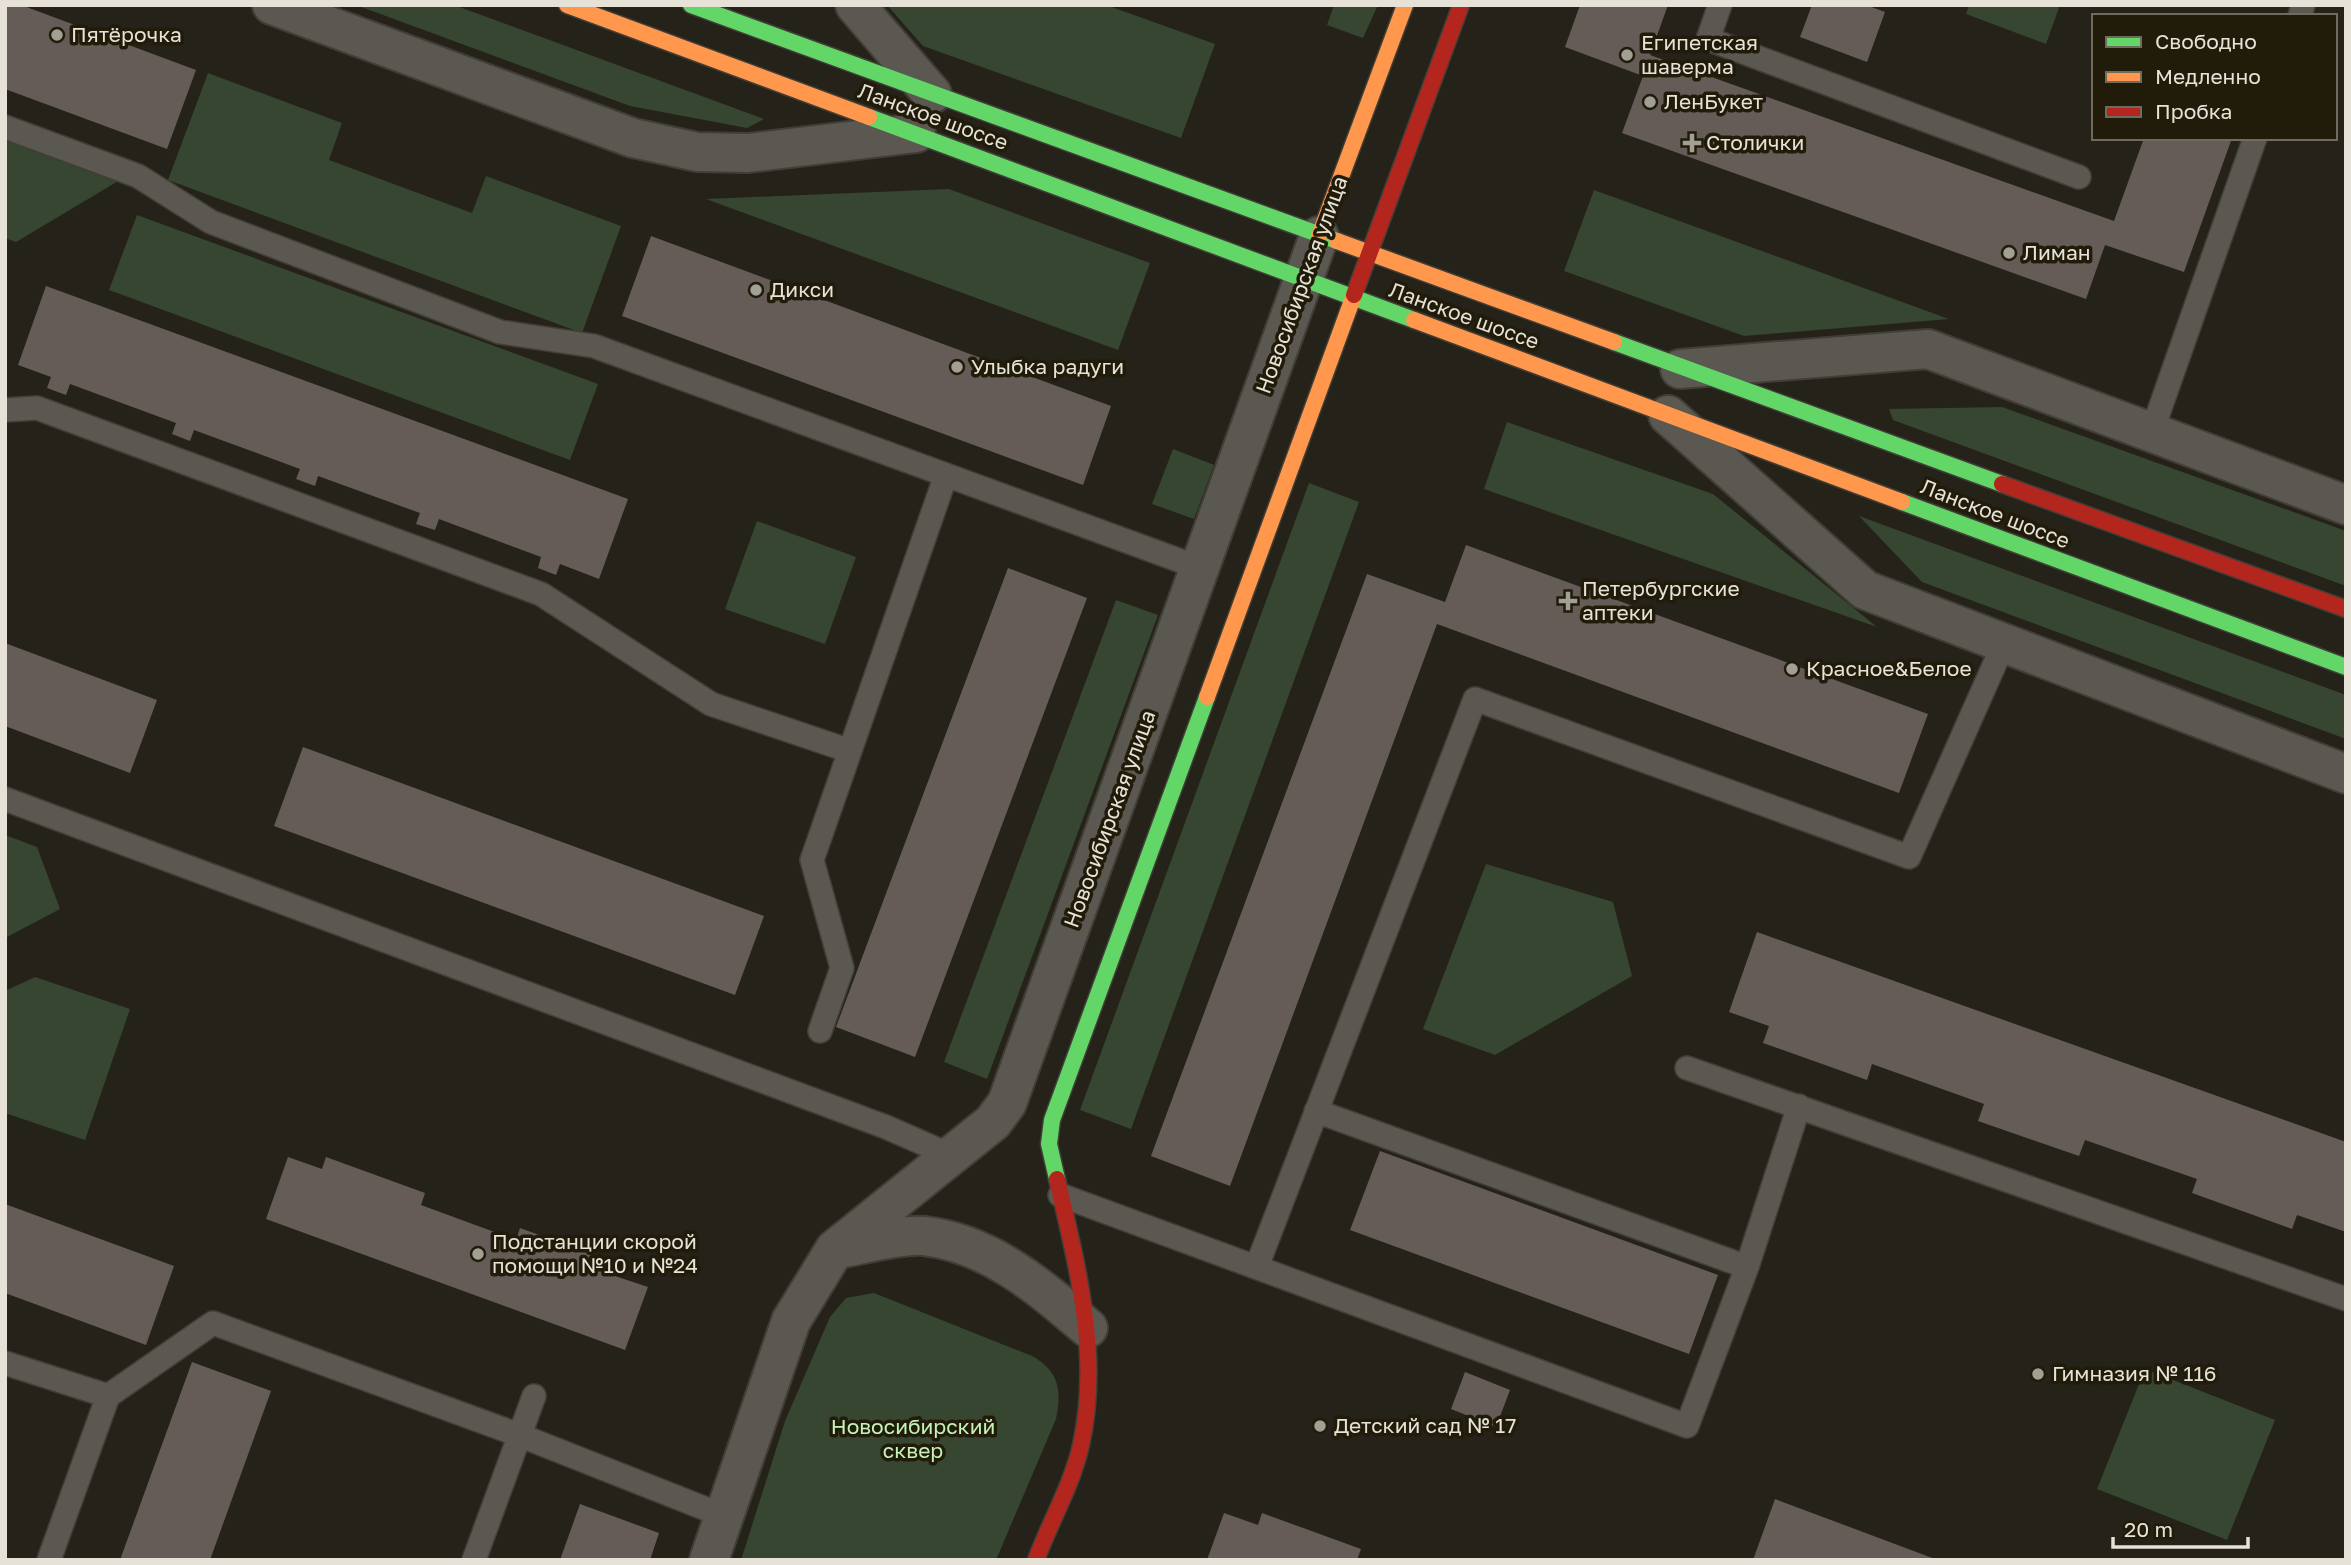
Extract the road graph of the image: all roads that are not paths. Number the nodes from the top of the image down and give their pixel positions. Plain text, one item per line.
1 (272, 5) edge
2 (567, 5) edge
3 (691, 5) edge
4 (855, 5) edge
5 (1405, 5) edge
6 (1461, 5) edge
7 (1720, 5) edge
8 (932, 94) junction
9 (5, 127) edge
10 (916, 133) junction
11 (2254, 140) edge
12 (2079, 177) dead end
13 (1319, 236) junction
14 (1368, 254) junction
15 (1304, 279) junction
16 (1352, 297) junction
17 (1680, 369) junction
18 (5, 410) edge
19 (1667, 413) junction
20 (2151, 434) junction
21 (946, 475) junction
22 (2346, 505) edge
23 (1200, 568) junction
24 (2346, 609) edge
25 (2004, 643) junction
26 (2346, 667) edge
27 (850, 751) junction
28 (2346, 774) edge
29 (5, 799) edge
30 (820, 1031) dead end
31 (1687, 1068) dead end
32 (1798, 1106) junction
33 (1317, 1111) junction
34 (952, 1156) junction
35 (1060, 1195) junction
36 (835, 1249) junction
37 (1257, 1266) junction
38 (1747, 1268) junction
39 (2346, 1298) edge
40 (1088, 1328) junction
41 (5, 1363) edge
42 (108, 1396) junction
43 (534, 1396) dead end
44 (520, 1434) junction
45 (724, 1516) junction
46 (49, 1560) edge
47 (474, 1560) edge
48 (709, 1560) edge
49 (1036, 1560) edge

1 - 10 street
2 - 10 main road, Ланское шоссе
3 - 8 main road, Ланское шоссе
4 - 8 street
5 - 13 main road, Новосибирская улица
6 - 14 main road
7 - 12 lane
8 - 13 main road, Ланское шоссе
9 - 21 lane
10 - 15 main road, Ланское шоссе
11 - 20 lane
13 - 14 main road, Ланское шоссе
13 - 15 street, Новосибирская улица
14 - 16 main road
14 - 17 main road, Ланское шоссе
15 - 16 main road, Ланское шоссе
15 - 23 street, Новосибирская улица
16 - 19 main road, Ланское шоссе
16 - 35 main road
17 - 20 street
17 - 24 main road, Ланское шоссе
18 - 27 lane
19 - 25 street
19 - 26 main road, Ланское шоссе
20 - 22 street
21 - 23 lane
21 - 27 lane
23 - 34 street, Новосибирская улица
25 - 28 street
25 - 33 lane
27 - 30 lane
29 - 34 lane
31 - 32 lane
32 - 38 lane
32 - 39 lane
33 - 37 lane
33 - 38 lane
34 - 36 street, Новосибирская улица
35 - 37 lane
35 - 40 main road
36 - 40 street
36 - 45 street, Новосибирская улица
37 - 38 lane
40 - 49 main road
41 - 42 lane
42 - 44 lane
42 - 46 lane
43 - 44 lane
44 - 45 lane
44 - 47 lane
45 - 48 street, Новосибирская улица

